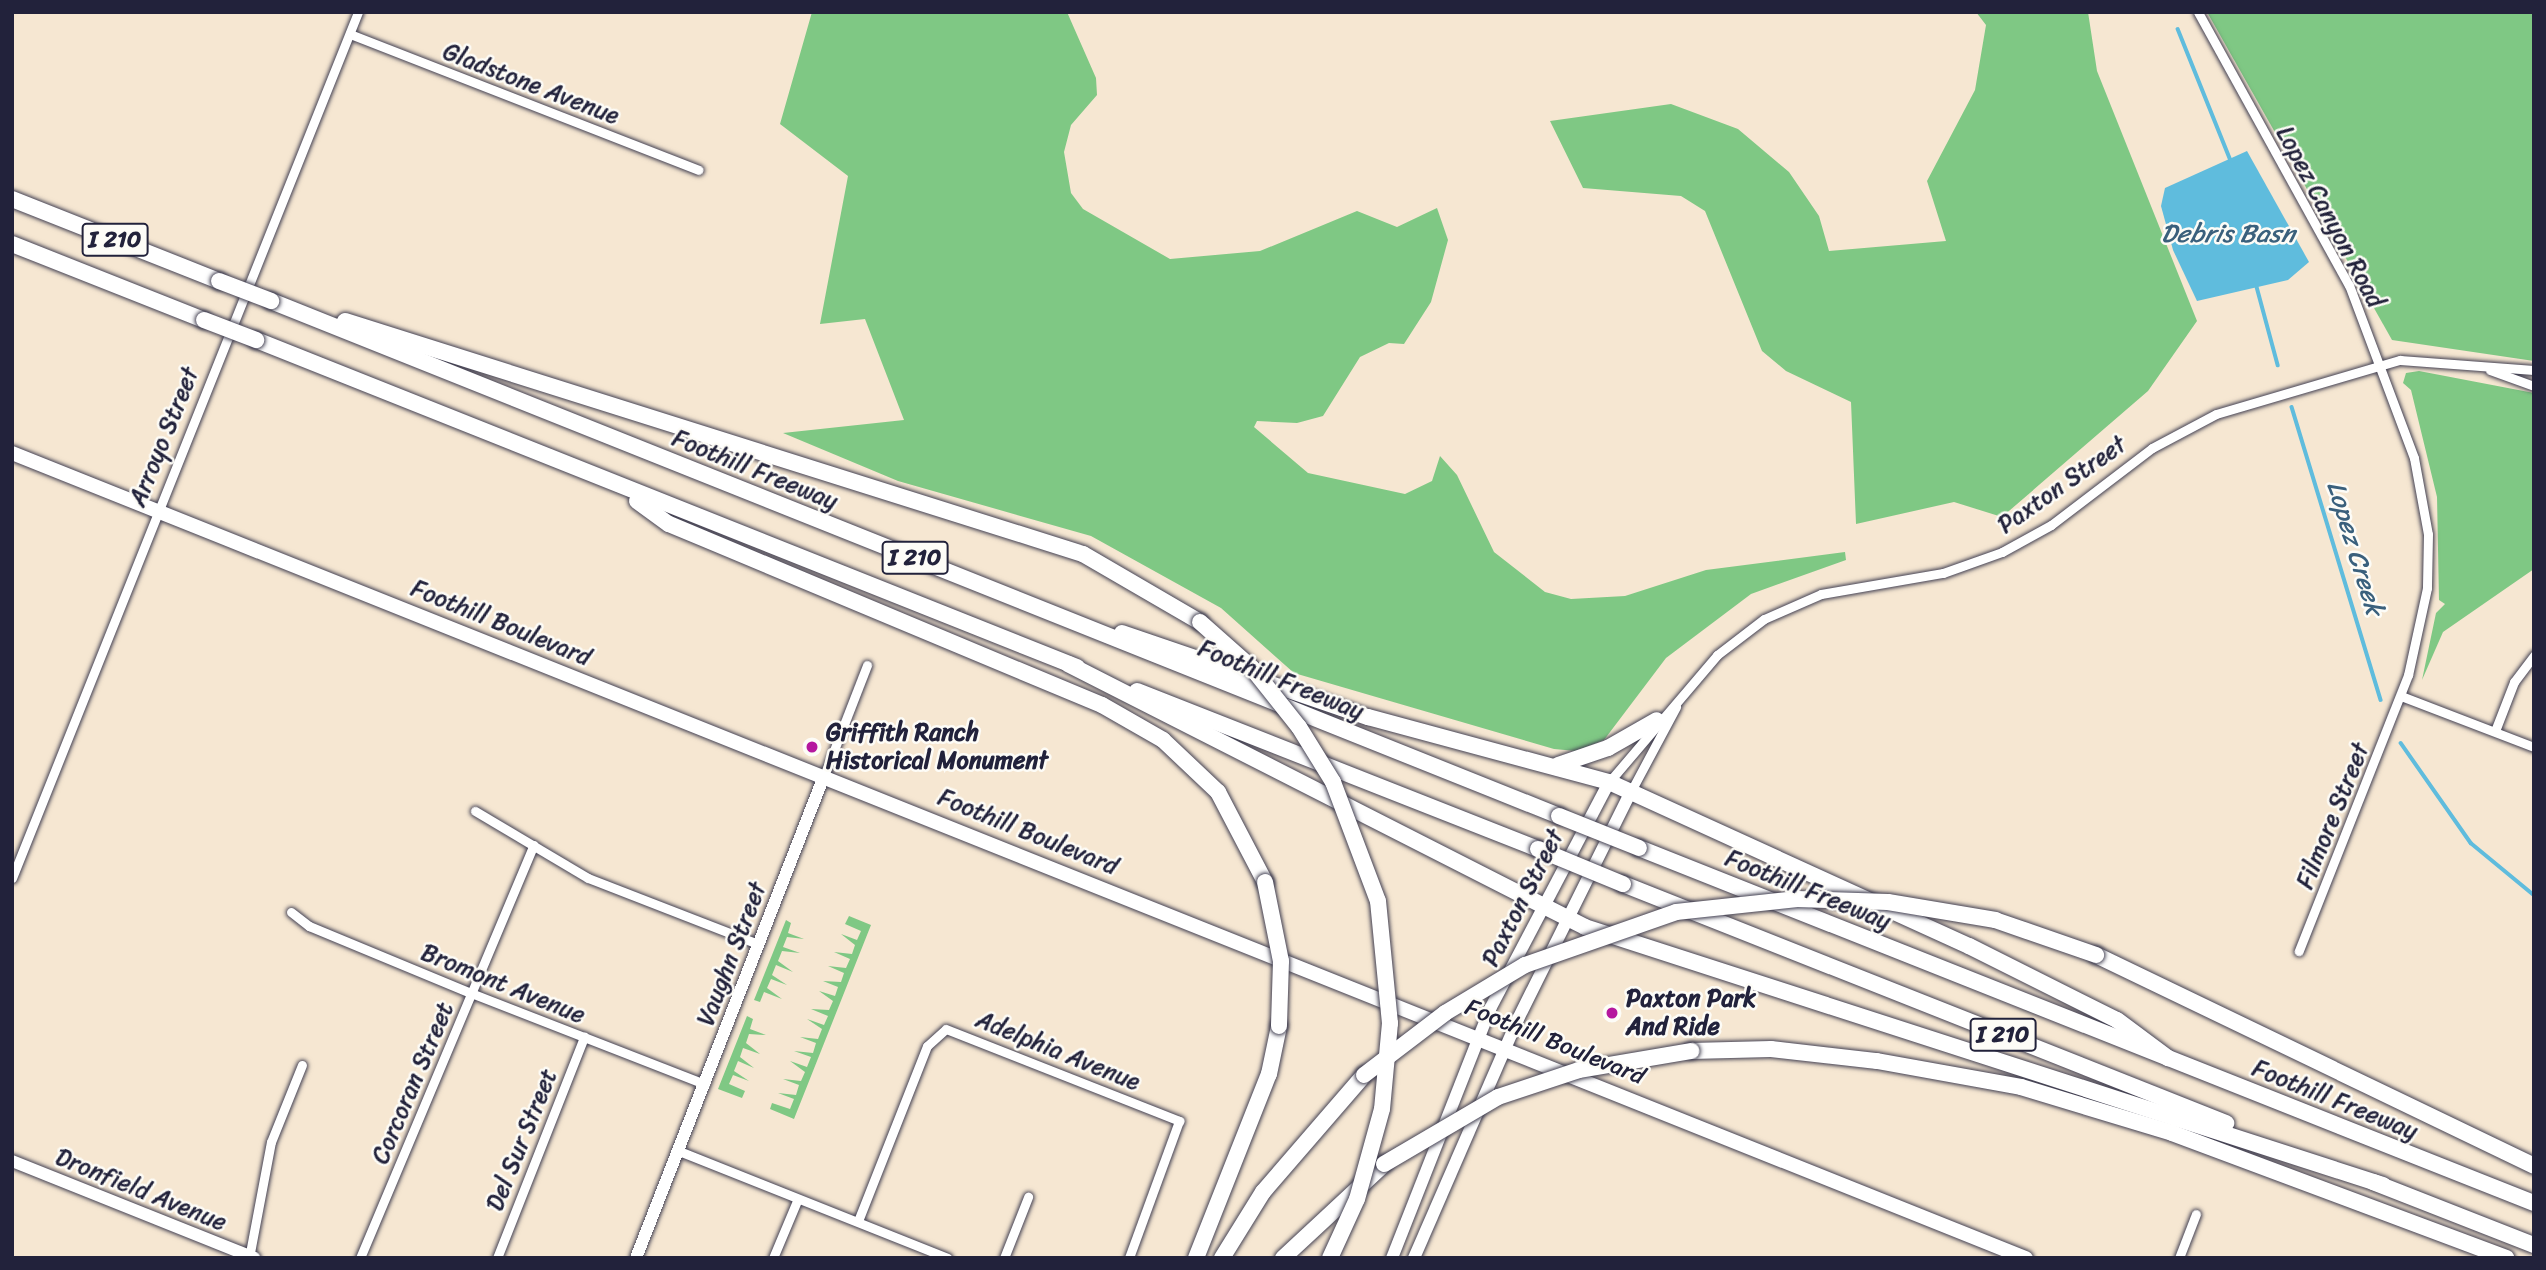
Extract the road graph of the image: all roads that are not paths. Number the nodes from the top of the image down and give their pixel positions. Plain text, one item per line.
1 (358, 12) edge
2 (2198, 12) edge
3 (349, 34) junction
4 (698, 170) dead end
5 (12, 199) edge
6 (12, 244) edge
7 (271, 301) junction
8 (2382, 363) junction
9 (2490, 370) junction
10 (2534, 370) edge
11 (2534, 386) edge
12 (12, 453) edge
13 (624, 491) junction
14 (155, 509) junction
15 (1086, 626) junction
16 (2534, 655) edge
17 (1068, 664) junction
18 (867, 665) dead end
19 (1681, 696) junction
20 (2401, 696) junction
21 (1657, 720) junction
22 (2495, 731) junction
23 (2534, 747) edge
24 (1558, 765) junction
25 (824, 776) junction
26 (1609, 782) junction
27 (1630, 793) junction
28 (475, 811) dead end
29 (534, 845) junction
30 (12, 878) edge
31 (1542, 907) junction
32 (291, 912) dead end
33 (1569, 919) junction
34 (758, 944) junction
35 (2300, 951) dead end
36 (471, 993) junction
37 (1479, 1036) junction
38 (584, 1037) junction
39 (1507, 1047) junction
40 (2168, 1058) junction
41 (302, 1065) dead end
42 (705, 1084) junction
43 (679, 1151) junction
44 (12, 1161) edge
45 (2534, 1166) edge
46 (2383, 1185) junction
47 (1028, 1197) dead end
48 (797, 1201) junction
49 (2534, 1203) edge
50 (2196, 1214) dead end
51 (858, 1221) junction
52 (2534, 1245) edge
53 (251, 1257) edge
54 (360, 1258) edge
55 (497, 1258) edge
56 (636, 1258) edge
57 (773, 1258) edge
58 (947, 1258) edge
59 (1003, 1258) edge
60 (1129, 1258) edge
61 (1196, 1258) edge
62 (1222, 1258) edge
63 (1283, 1258) edge
64 (1329, 1258) edge
65 (1392, 1258) edge
66 (1414, 1258) edge
67 (2026, 1258) edge
68 (2179, 1258) edge
69 (2506, 1258) edge

1 - 3 street, Arroyo Street
2 - 8 street, Lopez Canyon Road
3 - 4 street, Gladstone Avenue
3 - 14 street, Arroyo Street
5 - 7 highway, Foothill Freeway / I 210, bridge
6 - 13 highway, I 210, bridge
7 - 15 highway, Foothill Freeway / I 210
7 - 64 highway, bridge
8 - 9 street, Paxton Street
8 - 19 street, Paxton Street
8 - 20 street, Lopez Canyon Road
9 - 10 street
9 - 11 street
12 - 14 main road, Foothill Boulevard
13 - 17 highway, I 210
13 - 61 highway, bridge
14 - 25 main road, Foothill Boulevard
14 - 30 street, Arroyo Street
15 - 24 highway
15 - 40 highway, Foothill Freeway / I 210, bridge
16 - 22 street
17 - 31 highway
17 - 46 highway, I 210, bridge
18 - 25 street, Vaughn Street
19 - 21 street, Paxton Street
19 - 27 street, Paxton Street
20 - 22 street
20 - 35 street, Filmore Street
21 - 24 highway
21 - 26 street, Paxton Street
22 - 23 street
24 - 26 highway
25 - 34 street, Vaughn Street
25 - 37 main road, Foothill Boulevard
26 - 27 highway
26 - 31 street, Paxton Street
27 - 33 street, Paxton Street
27 - 40 highway
28 - 29 street
29 - 34 street
29 - 36 street, Corcoran Street
31 - 33 highway
31 - 37 street, Paxton Street
32 - 36 street, Bromont Avenue
33 - 39 street, Paxton Street
33 - 46 highway
34 - 42 street, Vaughn Street
36 - 38 street, Bromont Avenue
36 - 54 street, Corcoran Street
37 - 39 main road, Foothill Boulevard
37 - 65 street, Paxton Street
38 - 42 street, Bromont Avenue
38 - 55 street, Del Sur Street
39 - 66 street, Paxton Street
39 - 67 main road, Foothill Boulevard
40 - 49 highway, Foothill Freeway / I 210
41 - 53 street
42 - 43 street, Vaughn Street
43 - 48 street
43 - 56 street, Vaughn Street
44 - 53 street, Dronfield Avenue
45 - 62 highway, bridge
46 - 52 highway, I 210
47 - 59 street
48 - 51 street
48 - 57 street
50 - 68 street
51 - 58 street
51 - 60 street, Adelphia Avenue
63 - 69 highway, bridge

